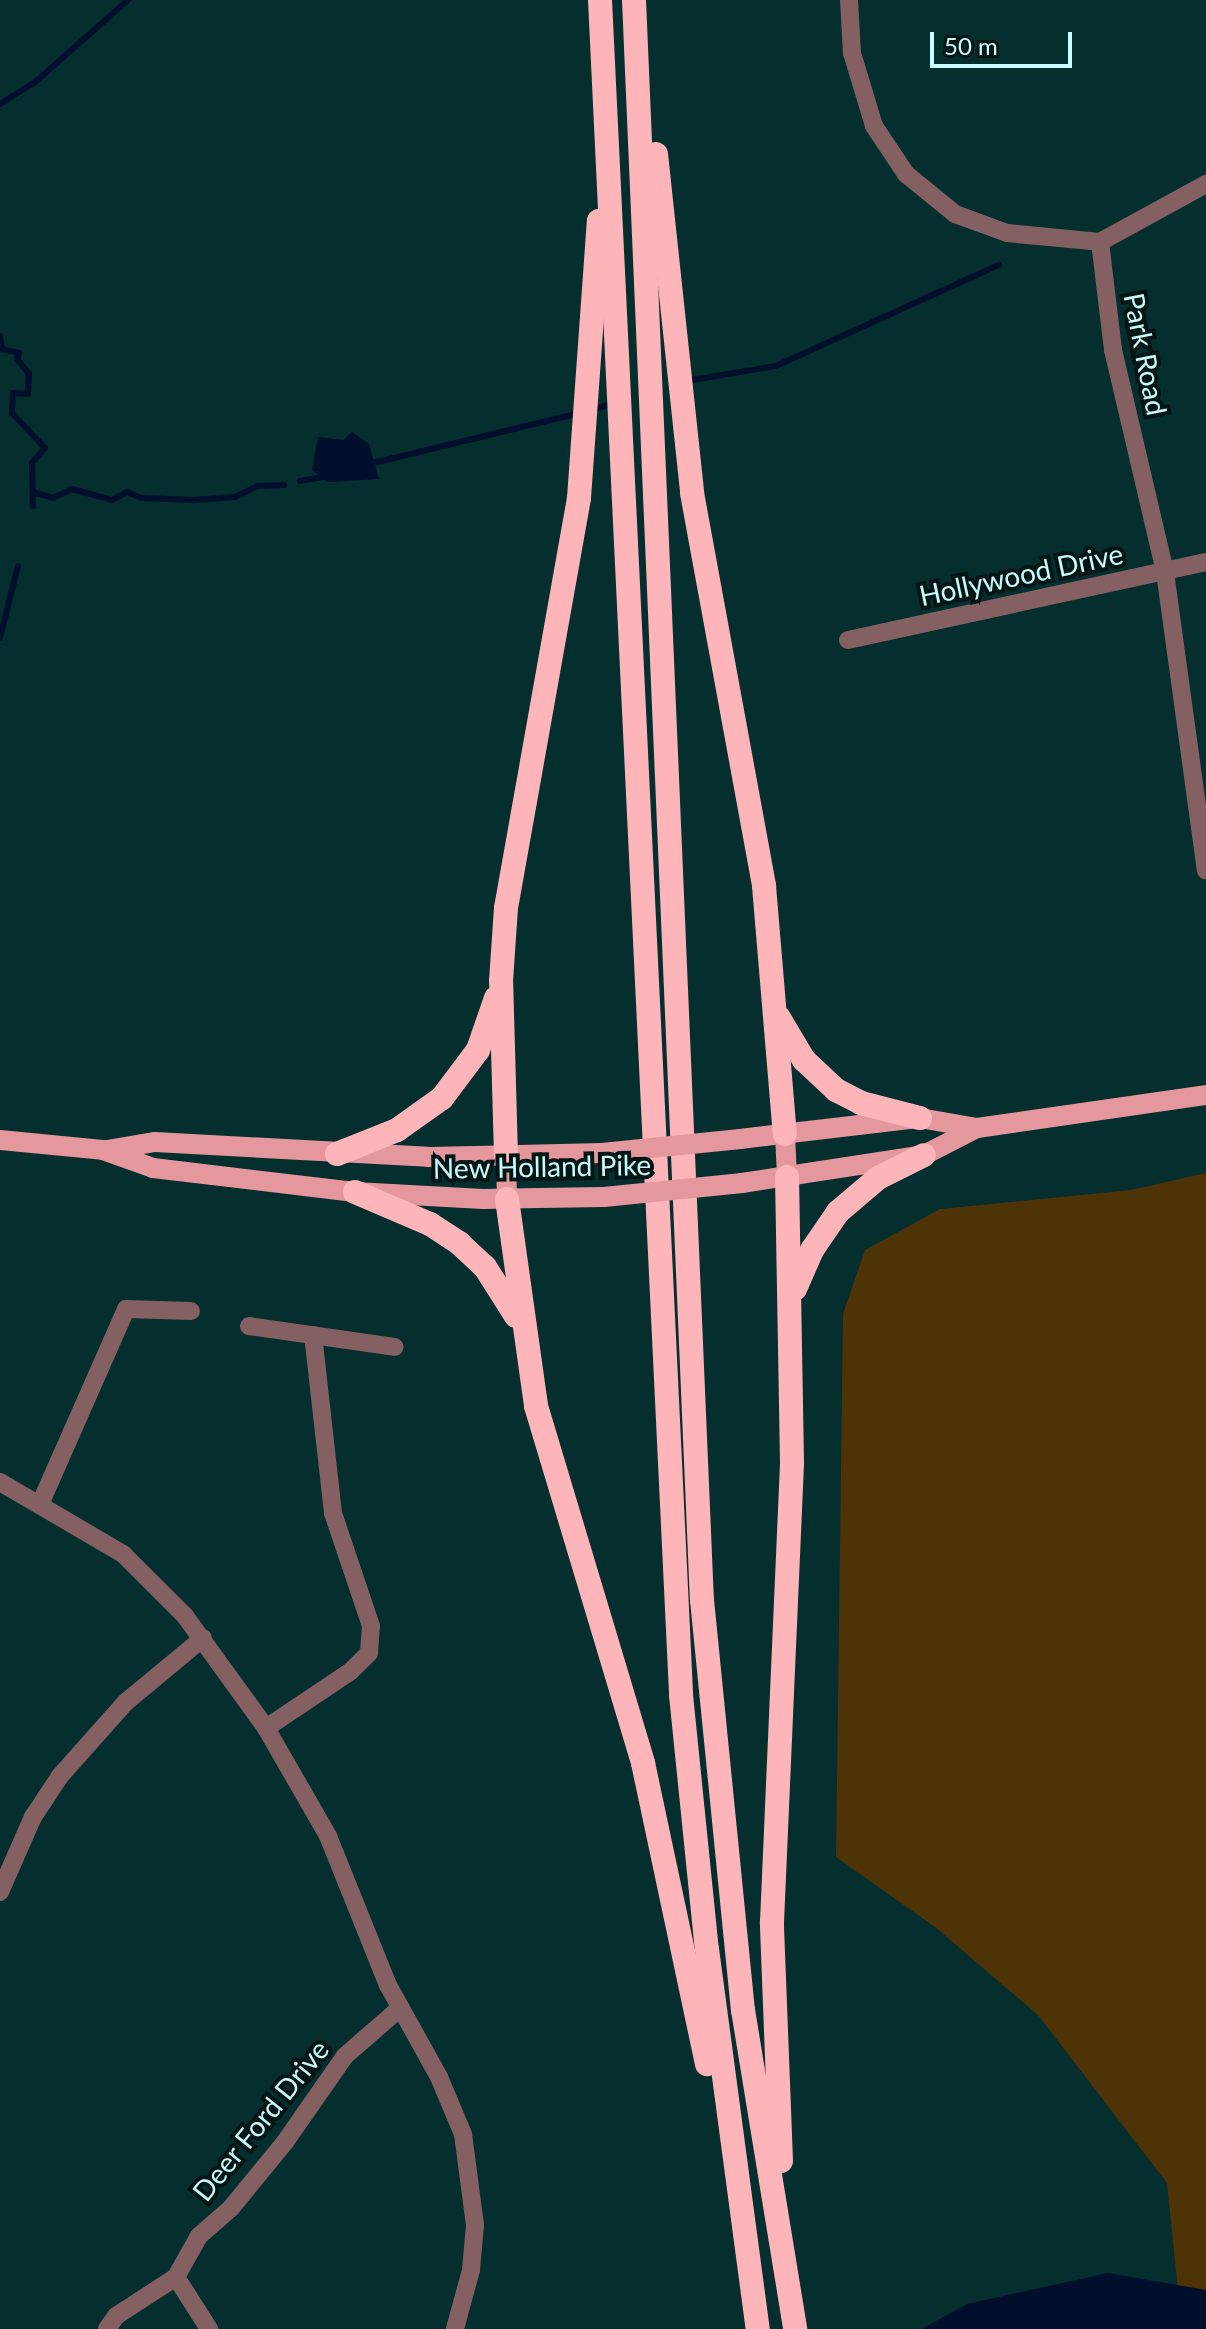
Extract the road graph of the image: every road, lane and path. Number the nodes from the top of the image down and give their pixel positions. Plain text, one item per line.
1 (600, 0) edge
2 (634, 0) edge
3 (643, 0) edge
4 (849, 0) edge
5 (605, 114) junction
6 (1206, 184) edge
7 (1100, 242) junction
8 (1206, 562) edge
9 (1165, 572) junction
10 (848, 640) dead end
11 (1206, 870) edge
12 (501, 981) junction
13 (775, 1009) junction
14 (1206, 1095) edge
15 (920, 1118) junction
16 (977, 1128) junction
17 (785, 1134) junction
18 (0, 1140) edge
19 (103, 1150) junction
20 (337, 1154) junction
21 (924, 1155) junction
22 (506, 1156) junction
23 (787, 1177) junction
24 (355, 1192) junction
25 (507, 1199) junction
26 (791, 1299) junction
27 (191, 1311) dead end
28 (249, 1326) dead end
29 (522, 1328) junction
30 (313, 1335) junction
31 (394, 1347) dead end
32 (0, 1482) edge
33 (41, 1502) junction
34 (203, 1638) junction
35 (266, 1728) junction
36 (0, 1892) edge
37 (400, 2008) junction
38 (787, 2271) junction
39 (176, 2277) junction
40 (758, 2326) edge
41 (107, 2329) edge
42 (209, 2329) edge
43 (455, 2329) edge
44 (795, 2329) edge

1 - 5 highway
2 - 38 highway
3 - 13 highway
4 - 7 street
5 - 12 highway
5 - 40 highway
6 - 7 street
7 - 9 street, Park Road
8 - 9 street, Hollywood Drive
9 - 10 street, Hollywood Drive
9 - 11 street, Park Road
12 - 20 highway
12 - 22 highway
13 - 15 highway
13 - 17 highway
14 - 16 main road, New Holland Pike
15 - 16 main road, New Holland Pike
15 - 17 main road, New Holland Pike
16 - 21 main road, New Holland Pike
17 - 22 main road, New Holland Pike, bridge
17 - 23 main road
18 - 19 main road, New Holland Pike
19 - 20 main road, New Holland Pike
19 - 24 main road, New Holland Pike
20 - 22 main road, New Holland Pike
21 - 23 main road, New Holland Pike
21 - 26 highway
22 - 25 main road
23 - 25 main road, New Holland Pike, bridge
23 - 26 highway
24 - 25 main road, New Holland Pike
24 - 29 highway
25 - 29 highway
26 - 38 highway
27 - 33 street
28 - 30 street
29 - 40 highway
30 - 31 street
30 - 35 street
32 - 33 street
33 - 34 street
34 - 35 street
34 - 36 street
35 - 37 street
37 - 39 street, Deer Ford Drive
37 - 43 street
38 - 44 highway
39 - 41 street, Deer Ford Drive
39 - 42 street

